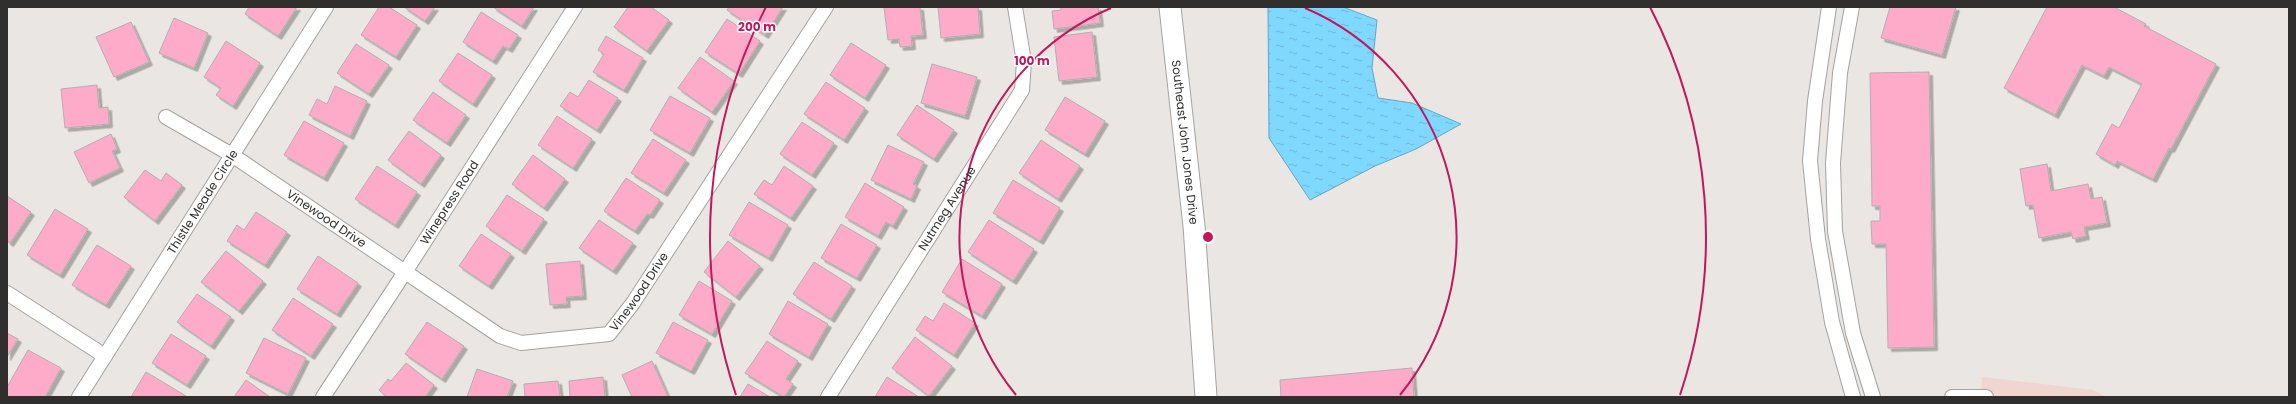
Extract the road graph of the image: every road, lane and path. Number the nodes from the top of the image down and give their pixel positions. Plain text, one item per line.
1 (326, 7) edge
2 (575, 7) edge
3 (826, 7) edge
4 (1015, 7) edge
5 (1170, 7) edge
6 (1829, 7) edge
7 (1852, 7) edge
8 (166, 116) dead end
9 (232, 156) junction
10 (405, 272) junction
11 (7, 293) edge
12 (105, 356) junction
13 (79, 397) edge
14 (323, 397) edge
15 (828, 397) edge
16 (1206, 397) edge
17 (1853, 397) edge
18 (1873, 397) edge
19 (1952, 397) edge
20 (1986, 397) edge

1 - 9 street, Thistle Meade Circle
2 - 10 street, Winepress Road
3 - 10 street, Vinewood Drive
4 - 15 street, Nutmeg Avenue
5 - 16 main road, Southeast John Jones Drive
6 - 17 street
7 - 18 street
8 - 9 street, Vinewood Drive
9 - 10 street, Vinewood Drive
9 - 12 street, Thistle Meade Circle
10 - 14 street, Winepress Road
11 - 12 street
12 - 13 street, Thistle Meade Circle
19 - 20 street

